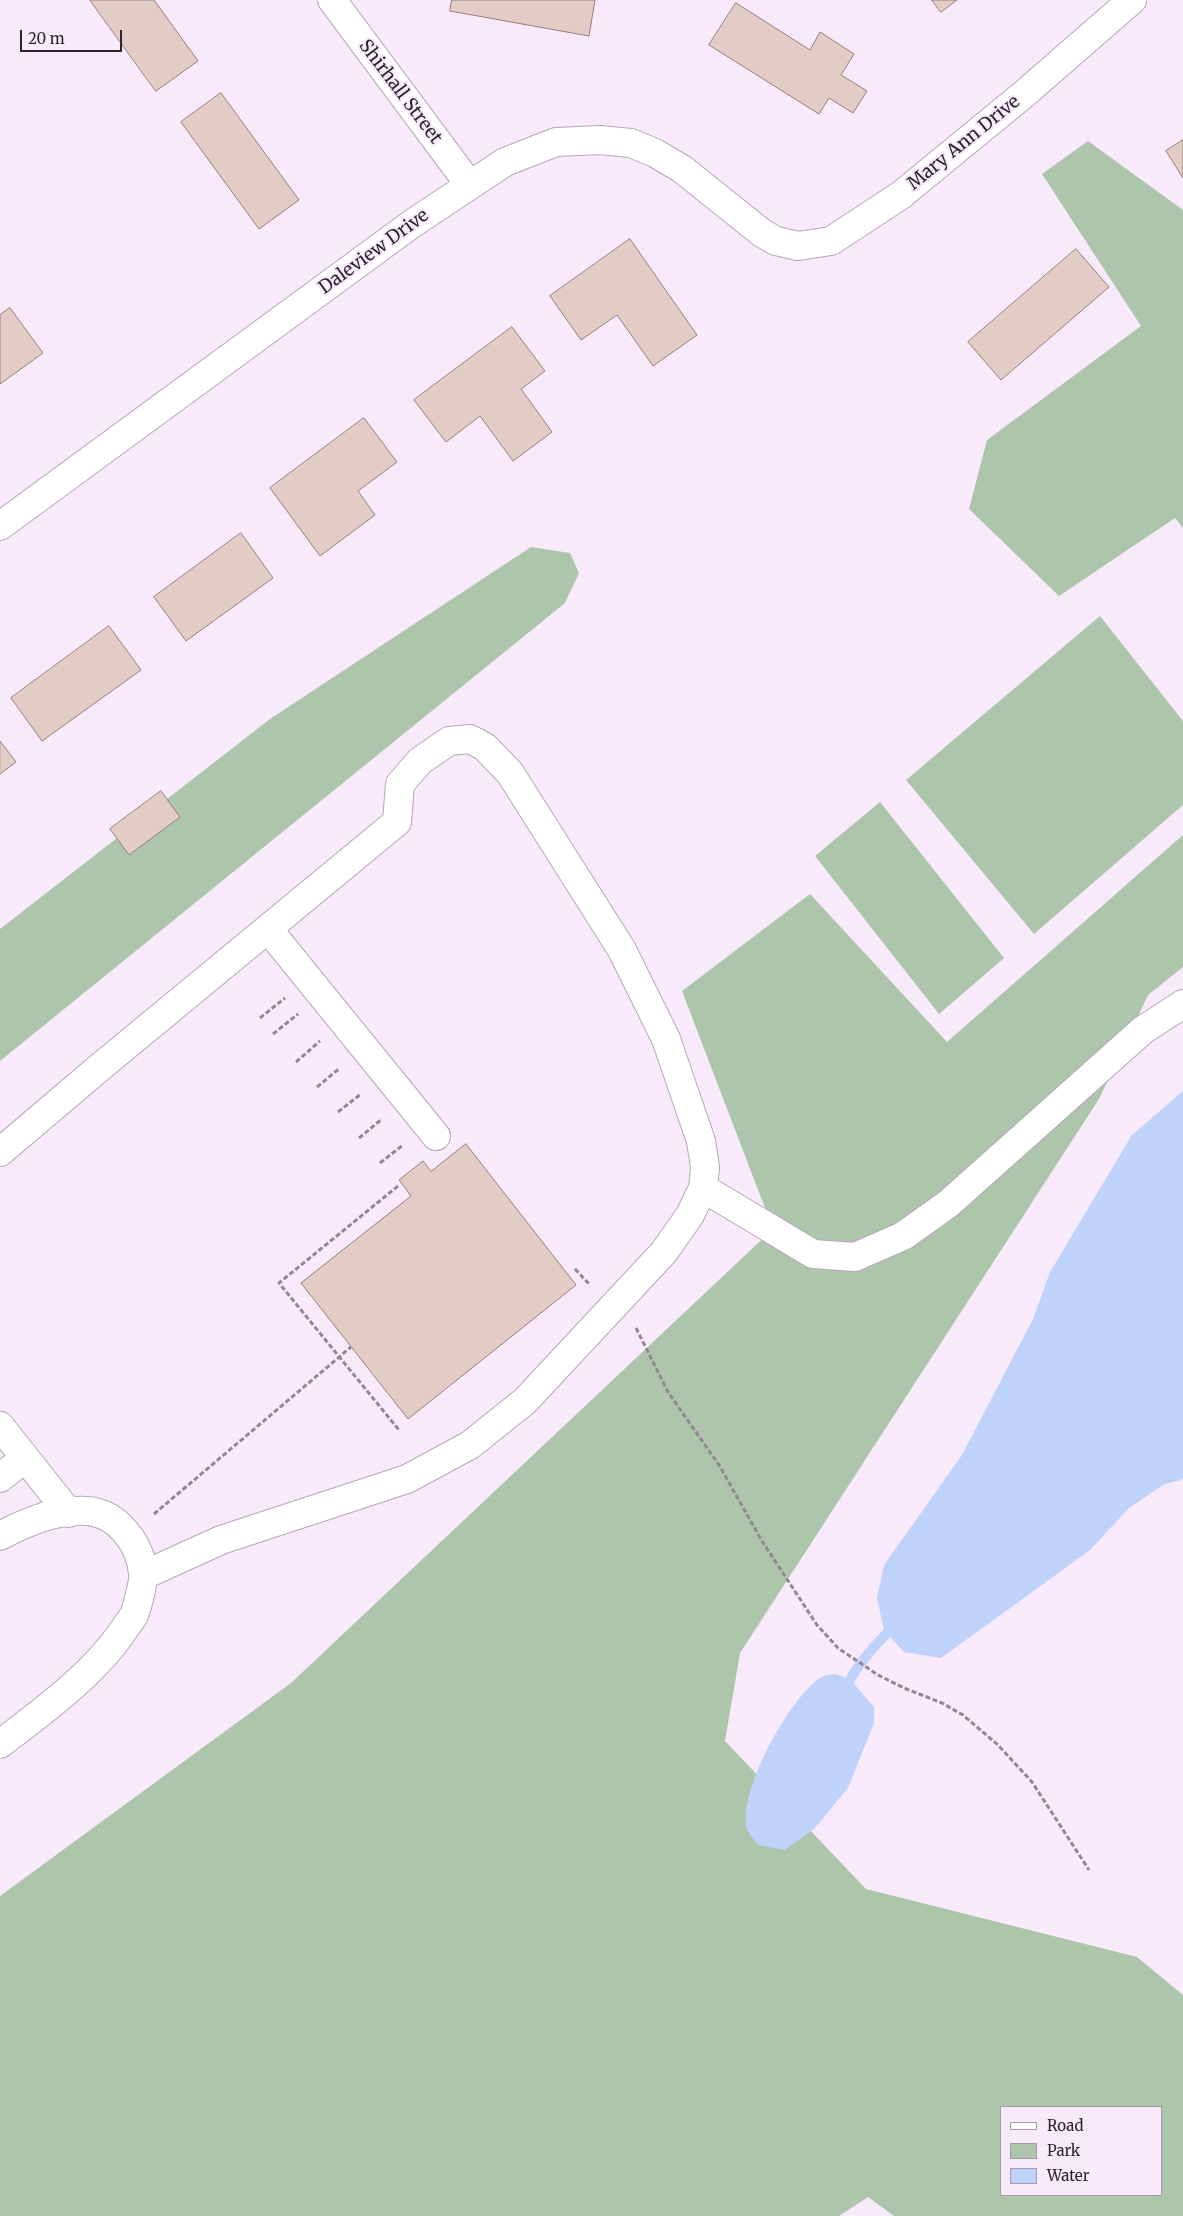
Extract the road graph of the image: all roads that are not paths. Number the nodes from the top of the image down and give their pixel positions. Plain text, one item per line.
1 (332, 0) edge
2 (1132, 0) edge
3 (470, 184) junction
4 (776, 241) joint
5 (0, 526) edge
6 (268, 928) junction
7 (1183, 1004) edge
8 (436, 1136) dead end
9 (0, 1152) edge
10 (703, 1188) junction
11 (0, 1426) edge
12 (25, 1458) junction
13 (0, 1478) edge
14 (69, 1513) junction
15 (0, 1536) edge
16 (144, 1575) junction
17 (0, 1744) edge

1 - 3 street, Shirhall Street
2 - 4 street, Mary Ann Drive
3 - 4 street, Daleview Drive
3 - 5 street, Daleview Drive
6 - 8 street
6 - 9 street
6 - 10 street
7 - 10 street
10 - 16 street
11 - 12 street
12 - 13 street
12 - 14 street
14 - 15 street
14 - 16 street
16 - 17 street

